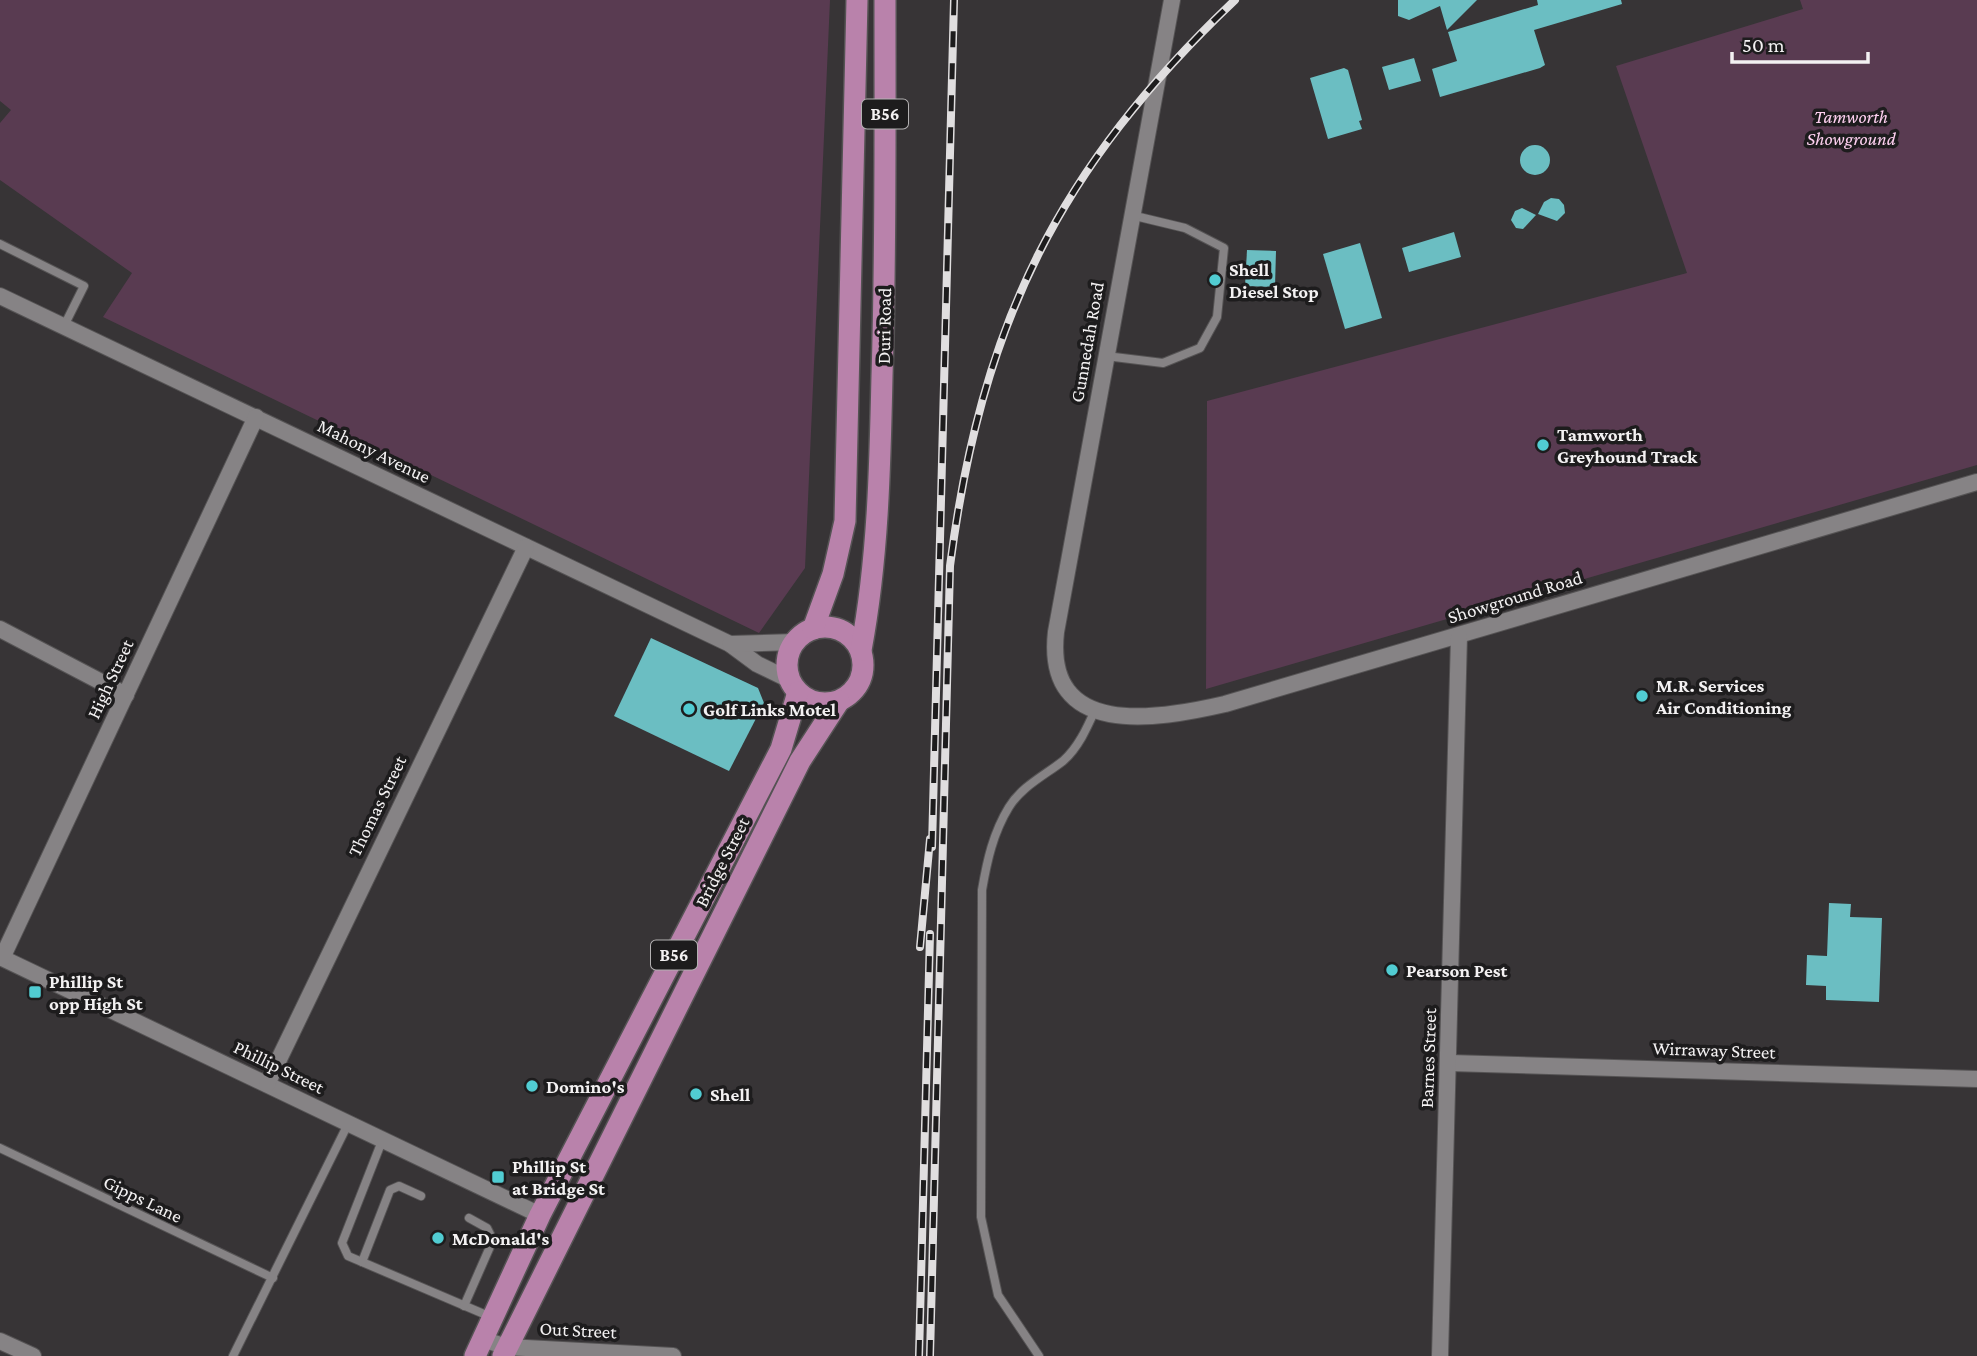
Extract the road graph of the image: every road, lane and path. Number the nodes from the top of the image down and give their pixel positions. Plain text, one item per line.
1 (857, 0) edge
2 (885, 0) edge
3 (1172, 0) edge
4 (1131, 215) junction
5 (0, 243) edge
6 (0, 296) edge
7 (64, 326) junction
8 (1106, 356) junction
9 (256, 418) junction
10 (1977, 481) edge
11 (526, 547) junction
12 (0, 629) edge
13 (813, 629) junction
14 (1460, 636) junction
15 (795, 642) junction
16 (730, 644) junction
17 (860, 650) junction
18 (794, 686) junction
19 (1066, 690) joint
20 (126, 695) junction
21 (839, 701) junction
22 (1095, 710) junction
23 (1, 957) edge
24 (1450, 1063) junction
25 (1977, 1079) edge
26 (267, 1084) junction
27 (348, 1124) junction
28 (382, 1141) junction
29 (607, 1143) junction
30 (0, 1148) edge
31 (421, 1196) dead end
32 (540, 1215) junction
33 (469, 1219) dead end
34 (362, 1262) junction
35 (273, 1279) junction
36 (464, 1306) junction
37 (492, 1318) junction
38 (0, 1340) edge
39 (478, 1348) edge
40 (505, 1351) edge
41 (33, 1356) edge
42 (233, 1356) edge
43 (673, 1356) edge
44 (1039, 1356) edge
45 (1440, 1356) edge

1 - 13 main road, Duri Road / B56
2 - 17 main road, Duri Road / B56
3 - 4 street, Gunnedah Road
4 - 8 street, Gunnedah Road
4 - 8 lane
5 - 7 lane
6 - 7 street, Mahony Avenue
7 - 9 street, Mahony Avenue
8 - 19 street, Gunnedah Road
9 - 11 street, Mahony Avenue
9 - 20 street, High Street
10 - 14 street, Showground Road
11 - 16 street, Mahony Avenue
11 - 26 street, Thomas Street
12 - 20 street
13 - 15 main road
13 - 17 main road
14 - 22 street, Showground Road
14 - 24 street, Barnes Street
15 - 16 street, Mahony Avenue
15 - 18 main road, B56
16 - 18 street, Mahony Avenue
17 - 21 main road, B56
18 - 21 main road
18 - 32 main road, Bridge Street / B56
19 - 22 street, Showground Road
20 - 23 street, High Street
21 - 29 main road, Bridge Street / B56
22 - 44 lane
23 - 26 street, Phillip Street
24 - 25 street, Wirraway Street
24 - 45 street, Barnes Street
26 - 27 street, Phillip Street
27 - 28 street, Phillip Street
27 - 35 lane
28 - 32 street, Phillip Street
28 - 34 lane
29 - 32 main road, Bridge Street
29 - 40 main road, Bridge Street / B56
30 - 35 lane, Gipps Lane
31 - 34 lane
32 - 37 main road, Bridge Street / B56
33 - 36 lane
34 - 36 lane
35 - 42 lane
36 - 37 lane
37 - 39 main road, Bridge Street / B56
38 - 41 street
39 - 40 street, Out Street
40 - 43 street, Out Street

